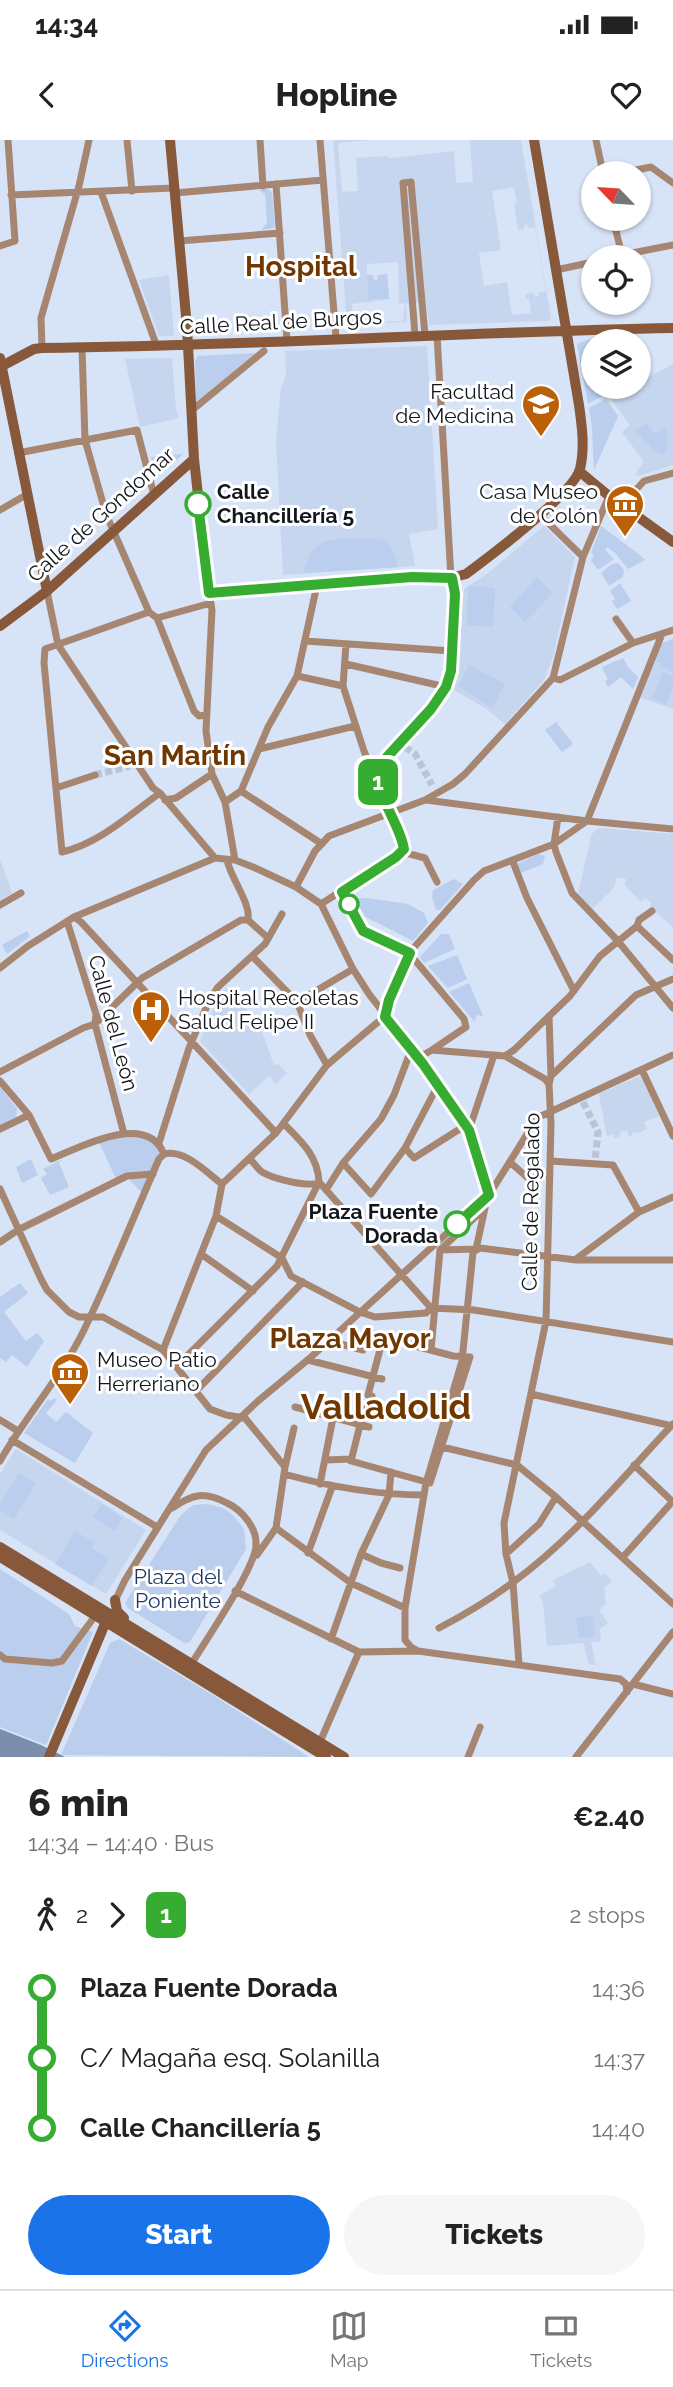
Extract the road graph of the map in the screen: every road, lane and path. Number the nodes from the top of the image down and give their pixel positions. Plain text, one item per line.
1 (8, 140) edge
2 (89, 140) edge
3 (127, 140) edge
4 (260, 140) edge
5 (320, 140) edge
6 (534, 140) edge
7 (596, 140) edge
8 (171, 141) edge
9 (600, 161) edge
10 (651, 167) edge
11 (323, 180) junction
12 (673, 183) edge
13 (276, 184) junction
14 (263, 186) junction
15 (175, 190) junction
16 (132, 191) junction
17 (101, 192) junction
18 (76, 193) junction
19 (11, 195) junction
20 (279, 233) junction
21 (179, 241) junction
22 (673, 245) edge
23 (0, 246) edge
24 (651, 249) edge
25 (581, 264) edge
26 (556, 270) junction
27 (673, 328) edge
28 (565, 330) junction
29 (420, 335) junction
30 (437, 335) junction
31 (336, 338) junction
32 (286, 341) junction
33 (187, 346) junction
34 (82, 347) junction
35 (157, 347) junction
36 (42, 348) junction
37 (264, 351) dead end
38 (1, 364) edge
39 (191, 411) junction
40 (86, 440) junction
41 (18, 453) junction
42 (194, 459) junction
43 (579, 471) junction
44 (673, 473) edge
45 (26, 495) junction
46 (154, 495) junction
47 (609, 496) junction
48 (622, 505) junction
49 (0, 510) edge
50 (539, 514) junction
51 (114, 531) junction
52 (673, 542) edge
53 (583, 557) junction
54 (452, 578) junction
55 (317, 586) junction
56 (47, 590) junction
57 (210, 598) junction
58 (149, 612) junction
59 (157, 618) junction
60 (616, 619) dead end
61 (0, 626) edge
62 (673, 630) edge
63 (662, 634) junction
64 (305, 641) junction
65 (633, 643) junction
66 (346, 644) junction
67 (58, 645) junction
68 (452, 651) junction
69 (346, 664) junction
70 (297, 676) junction
71 (553, 678) junction
72 (343, 686) junction
73 (446, 687) junction
74 (206, 715) junction
75 (355, 726) junction
76 (259, 749) junction
77 (364, 751) junction
78 (387, 757) junction
79 (212, 774) junction
80 (95, 775) tunnel mouth
81 (377, 780) junction
82 (432, 785) tunnel mouth
83 (56, 788) junction
84 (241, 791) junction
85 (160, 793) junction
86 (437, 794) junction
87 (165, 800) junction
88 (425, 800) junction
89 (225, 802) junction
90 (390, 812) junction
91 (558, 817) junction
92 (574, 819) junction
93 (587, 821) junction
94 (673, 829) edge
95 (573, 830) junction
96 (322, 844) junction
97 (555, 844) junction
98 (401, 852) junction
99 (215, 859) junction
100 (231, 860) junction
101 (513, 861) junction
102 (437, 882) dead end
103 (296, 887) junction
104 (342, 892) junction
105 (21, 893) dead end
106 (321, 904) junction
107 (0, 905) edge
108 (652, 911) dead end
109 (282, 914) dead end
110 (71, 919) junction
111 (247, 920) junction
112 (637, 926) junction
113 (268, 938) junction
114 (617, 940) junction
115 (410, 953) junction
116 (252, 956) junction
117 (673, 960) edge
118 (0, 968) edge
119 (353, 969) junction
120 (673, 979) edge
121 (138, 983) junction
122 (656, 987) junction
123 (573, 991) junction
124 (369, 994) junction
125 (389, 1000) junction
126 (297, 1002) junction
127 (673, 1008) edge
128 (385, 1017) junction
129 (550, 1017) junction
130 (95, 1024) junction
131 (191, 1042) junction
132 (411, 1050) junction
133 (432, 1050) junction
134 (494, 1055) junction
135 (673, 1055) edge
136 (505, 1056) junction
137 (418, 1058) junction
138 (327, 1065) junction
139 (642, 1070) junction
140 (0, 1072) edge
141 (550, 1080) junction
142 (0, 1081) edge
143 (438, 1085) junction
144 (550, 1112) junction
145 (29, 1115) junction
146 (284, 1124) junction
147 (467, 1128) junction
148 (0, 1129) edge
149 (276, 1133) junction
150 (124, 1134) junction
151 (673, 1136) edge
152 (159, 1143) junction
153 (405, 1148) junction
154 (164, 1154) junction
155 (250, 1159) junction
156 (510, 1161) junction
157 (550, 1161) junction
158 (342, 1163) junction
159 (550, 1173) junction
160 (153, 1174) junction
161 (319, 1182) junction
162 (222, 1184) junction
163 (0, 1189) edge
164 (326, 1190) junction
165 (673, 1197) edge
166 (485, 1201) junction
167 (639, 1212) junction
168 (216, 1216) junction
169 (18, 1230) junction
170 (0, 1242) edge
171 (476, 1249) junction
172 (440, 1250) junction
173 (201, 1254) junction
174 (548, 1257) junction
175 (282, 1258) junction
176 (576, 1260) junction
177 (673, 1260) edge
178 (400, 1276) junction
179 (303, 1282) junction
180 (253, 1291) junction
181 (433, 1309) junction
182 (467, 1309) junction
183 (360, 1312) junction
184 (89, 1318) junction
185 (546, 1321) junction
186 (329, 1341) junction
187 (673, 1342) edge
188 (163, 1350) junction
189 (363, 1350) dead end
190 (431, 1350) junction
191 (463, 1357) junction
192 (308, 1360) junction
193 (176, 1367) junction
194 (378, 1378) junction
195 (196, 1391) junction
196 (531, 1394) junction
197 (295, 1408) dead end
198 (242, 1416) junction
199 (333, 1418) junction
200 (0, 1420) edge
201 (360, 1425) junction
202 (672, 1425) edge
203 (369, 1427) dead end
204 (294, 1428) dead end
205 (18, 1431) junction
206 (12, 1440) junction
207 (439, 1447) junction
208 (351, 1459) junction
209 (325, 1460) junction
210 (0, 1461) edge
211 (517, 1465) junction
212 (634, 1465) junction
213 (285, 1470) junction
214 (391, 1472) junction
215 (426, 1483) junction
216 (320, 1484) junction
217 (332, 1487) junction
218 (388, 1495) junction
219 (424, 1495) junction
220 (556, 1497) junction
221 (673, 1502) edge
222 (169, 1510) junction
223 (583, 1521) junction
224 (157, 1527) junction
225 (276, 1528) junction
226 (0, 1547) edge
227 (308, 1553) junction
228 (506, 1554) junction
229 (360, 1556) junction
230 (623, 1556) junction
231 (0, 1558) edge
232 (255, 1558) junction
233 (407, 1569) junction
234 (351, 1583) junction
235 (513, 1583) junction
236 (235, 1591) junction
237 (115, 1600) junction
238 (673, 1604) edge
239 (405, 1608) junction
240 (95, 1616) junction
241 (107, 1618) junction
242 (135, 1627) junction
243 (439, 1628) dead end
244 (117, 1629) junction
245 (673, 1632) edge
246 (100, 1635) junction
247 (331, 1639) junction
248 (418, 1651) junction
249 (359, 1652) junction
250 (0, 1655) edge
251 (192, 1663) junction
252 (519, 1664) junction
253 (197, 1679) junction
254 (633, 1684) junction
255 (627, 1692) junction
256 (673, 1694) edge
257 (480, 1727) dead end
258 (320, 1742) junction
259 (49, 1757) edge
260 (326, 1757) edge
261 (344, 1757) edge
262 (468, 1757) edge
263 (576, 1757) edge

1 - 19 street
2 - 18 street
3 - 16 street
4 - 14 street
5 - 11 street
6 - 26 main road
7 - 9 street
8 - 15 main road
10 - 12 street
11 - 13 street
11 - 31 street
13 - 14 street
13 - 20 street
14 - 15 street
15 - 16 street
15 - 21 main road
16 - 17 street
17 - 18 street
17 - 35 street
18 - 19 street
18 - 36 street
19 - 23 street
20 - 21 street
20 - 32 street
21 - 33 main road
22 - 24 street
25 - 26 street
26 - 28 main road
27 - 28 main road, Calle Real de Burgos
28 - 30 main road, Calle Real de Burgos
28 - 43 main road
29 - 29 street
29 - 30 main road, Calle Real de Burgos
29 - 31 main road, Calle Real de Burgos
30 - 54 street
31 - 32 main road, Calle Real de Burgos
32 - 33 main road, Calle Real de Burgos
33 - 35 main road, Calle Real de Burgos
33 - 39 main road
34 - 35 main road, Calle Real de Burgos
34 - 36 main road, Calle Real de Burgos
34 - 40 street
36 - 38 main road, Calle Real de Burgos
37 - 39 street, Calle Real de Burgos
38 - 41 main road
39 - 42 main road
40 - 41 street
40 - 46 street
40 - 51 street
41 - 45 main road
42 - 46 main road, Calle de Gondomar
42 - 57 main road
43 - 47 main road
43 - 50 main road
44 - 48 street
45 - 49 street
45 - 56 main road
46 - 51 main road, Calle de Gondomar
47 - 48 main road
47 - 53 street
48 - 52 main road
50 - 53 street
50 - 54 main road
51 - 56 main road, Calle de Gondomar
51 - 58 street
53 - 71 street
54 - 55 main road
54 - 68 street
55 - 57 main road
55 - 64 street
56 - 61 main road, Calle de Gondomar
56 - 67 street
57 - 59 street
57 - 74 street
58 - 59 street
58 - 67 street
59 - 74 street
60 - 65 street
62 - 63 street
63 - 65 street
63 - 93 street
64 - 66 street
64 - 70 street
65 - 71 street
66 - 68 street
66 - 69 street
67 - 83 street
67 - 85 street
68 - 73 street
69 - 72 street
69 - 73 street
70 - 72 street
70 - 76 street
71 - 86 street
72 - 75 street
73 - 78 street
74 - 79 street
75 - 76 street
75 - 77 street
76 - 84 street
77 - 78 street
77 - 81 street
78 - 81 street
79 - 87 street
79 - 89 street
80 - 83 street
81 - 90 street
82 - 86 street
83 - 85 street
84 - 89 street
84 - 96 street
85 - 87 street
86 - 88 street
87 - 99 street
88 - 90 street
88 - 91 street
89 - 100 street
90 - 96 street
90 - 98 street
91 - 92 street
91 - 97 street
92 - 93 street
92 - 95 street
93 - 94 street
93 - 95 street
95 - 97 street
96 - 103 street
97 - 101 street
97 - 114 street
98 - 102 street
98 - 104 street
99 - 100 street
99 - 110 street
100 - 103 street
100 - 111 street
101 - 115 street
101 - 123 street
103 - 106 street
104 - 106 street
104 - 115 street
105 - 107 street
106 - 119 street
108 - 112 street
109 - 113 street
110 - 118 street
110 - 121 street
110 - 130 street, Calle del León
111 - 113 street
111 - 121 street
112 - 114 street
112 - 117 street
113 - 116 street
114 - 122 street
114 - 123 street
115 - 125 street
115 - 133 street
116 - 126 street
116 - 131 street
119 - 124 street
119 - 126 street
120 - 122 street
121 - 130 street
121 - 131 street
122 - 127 street
122 - 141 street
123 - 129 street
124 - 125 street
124 - 128 street
125 - 128 street
126 - 138 street
128 - 132 street
128 - 138 street
129 - 136 street
129 - 141 street, Calle de Regalado
130 - 140 street
130 - 150 street, Calle del León
131 - 149 street
131 - 152 street
132 - 137 street
132 - 158 street
133 - 134 street
133 - 137 street
134 - 136 street
134 - 147 street
135 - 139 street
136 - 141 street
137 - 143 street
138 - 146 street
139 - 144 street
139 - 151 street
141 - 144 street, Calle de Regalado
142 - 145 street
143 - 147 street
143 - 153 street
144 - 156 street
144 - 157 street, Calle de Regalado
145 - 148 street
145 - 150 street
146 - 149 street
146 - 161 street
147 - 153 street
147 - 166 street
149 - 155 street
150 - 152 street
152 - 154 street
153 - 158 street
154 - 160 street
154 - 162 street
155 - 161 street
155 - 162 street
156 - 159 street
156 - 166 street
157 - 159 street, Calle de Regalado
157 - 167 street
158 - 164 street
159 - 174 street, Calle de Regalado
160 - 169 street
160 - 184 street
161 - 164 street
161 - 175 street
162 - 168 street
163 - 169 street
164 - 178 street
165 - 167 street
166 - 171 street
166 - 172 street
166 - 178 street
167 - 176 street
168 - 173 street
168 - 175 street
169 - 170 street
169 - 184 street
171 - 172 street
171 - 174 street
171 - 182 street
172 - 181 street
173 - 180 street
173 - 188 street
174 - 176 street
174 - 185 street, Calle de Regalado
175 - 179 street
175 - 180 street
176 - 177 street
178 - 181 street
178 - 183 street
179 - 183 street
179 - 195 street
180 - 193 street
181 - 182 street
181 - 183 street
181 - 190 street
182 - 185 street
182 - 191 street
183 - 186 street
184 - 188 street
184 - 205 street
185 - 187 street
185 - 196 street, Calle de Regalado
186 - 189 street
186 - 192 street
188 - 193 street
190 - 191 street
190 - 194 street
191 - 207 street
192 - 194 street
192 - 198 street
193 - 195 street
194 - 201 street
195 - 198 street
196 - 202 street
196 - 211 street, Calle de Regalado
197 - 199 street
198 - 213 street
198 - 222 street
199 - 201 street
199 - 209 street
200 - 205 street
201 - 203 street
201 - 208 street
202 - 212 street
204 - 213 street
205 - 206 street
206 - 210 street
206 - 224 street
207 - 211 street
207 - 215 street
208 - 209 street
208 - 214 street
209 - 216 street
211 - 220 street
211 - 228 street, Calle de Regalado
212 - 221 street
212 - 223 street
213 - 216 street
213 - 225 street
214 - 215 street
214 - 218 street
215 - 219 street
216 - 217 street
217 - 218 street
217 - 227 street
218 - 219 street
218 - 229 street
219 - 233 street
220 - 223 street
220 - 228 street
221 - 230 street
222 - 224 street
222 - 232 street
223 - 230 street
223 - 235 street
224 - 237 street
225 - 227 street
225 - 232 street
226 - 241 main road
227 - 234 street
228 - 235 street, Calle de Regalado
229 - 233 street
229 - 234 street
230 - 238 street
231 - 240 main road
232 - 236 street
233 - 239 street
234 - 239 street
234 - 247 street
235 - 243 street
235 - 252 street, Calle de Regalado
236 - 247 street
236 - 251 street
237 - 241 street
237 - 242 main road
239 - 248 street
240 - 241 main road
240 - 250 street
241 - 242 main road
241 - 244 main road
241 - 246 main road
242 - 251 main road
244 - 246 main road
244 - 253 main road
245 - 254 street
246 - 259 main road
247 - 249 street
248 - 249 street
248 - 252 street
249 - 258 street
251 - 253 street
251 - 258 main road
252 - 255 street
253 - 260 main road
254 - 255 street
254 - 256 street
255 - 263 street
257 - 262 street
258 - 261 main road

